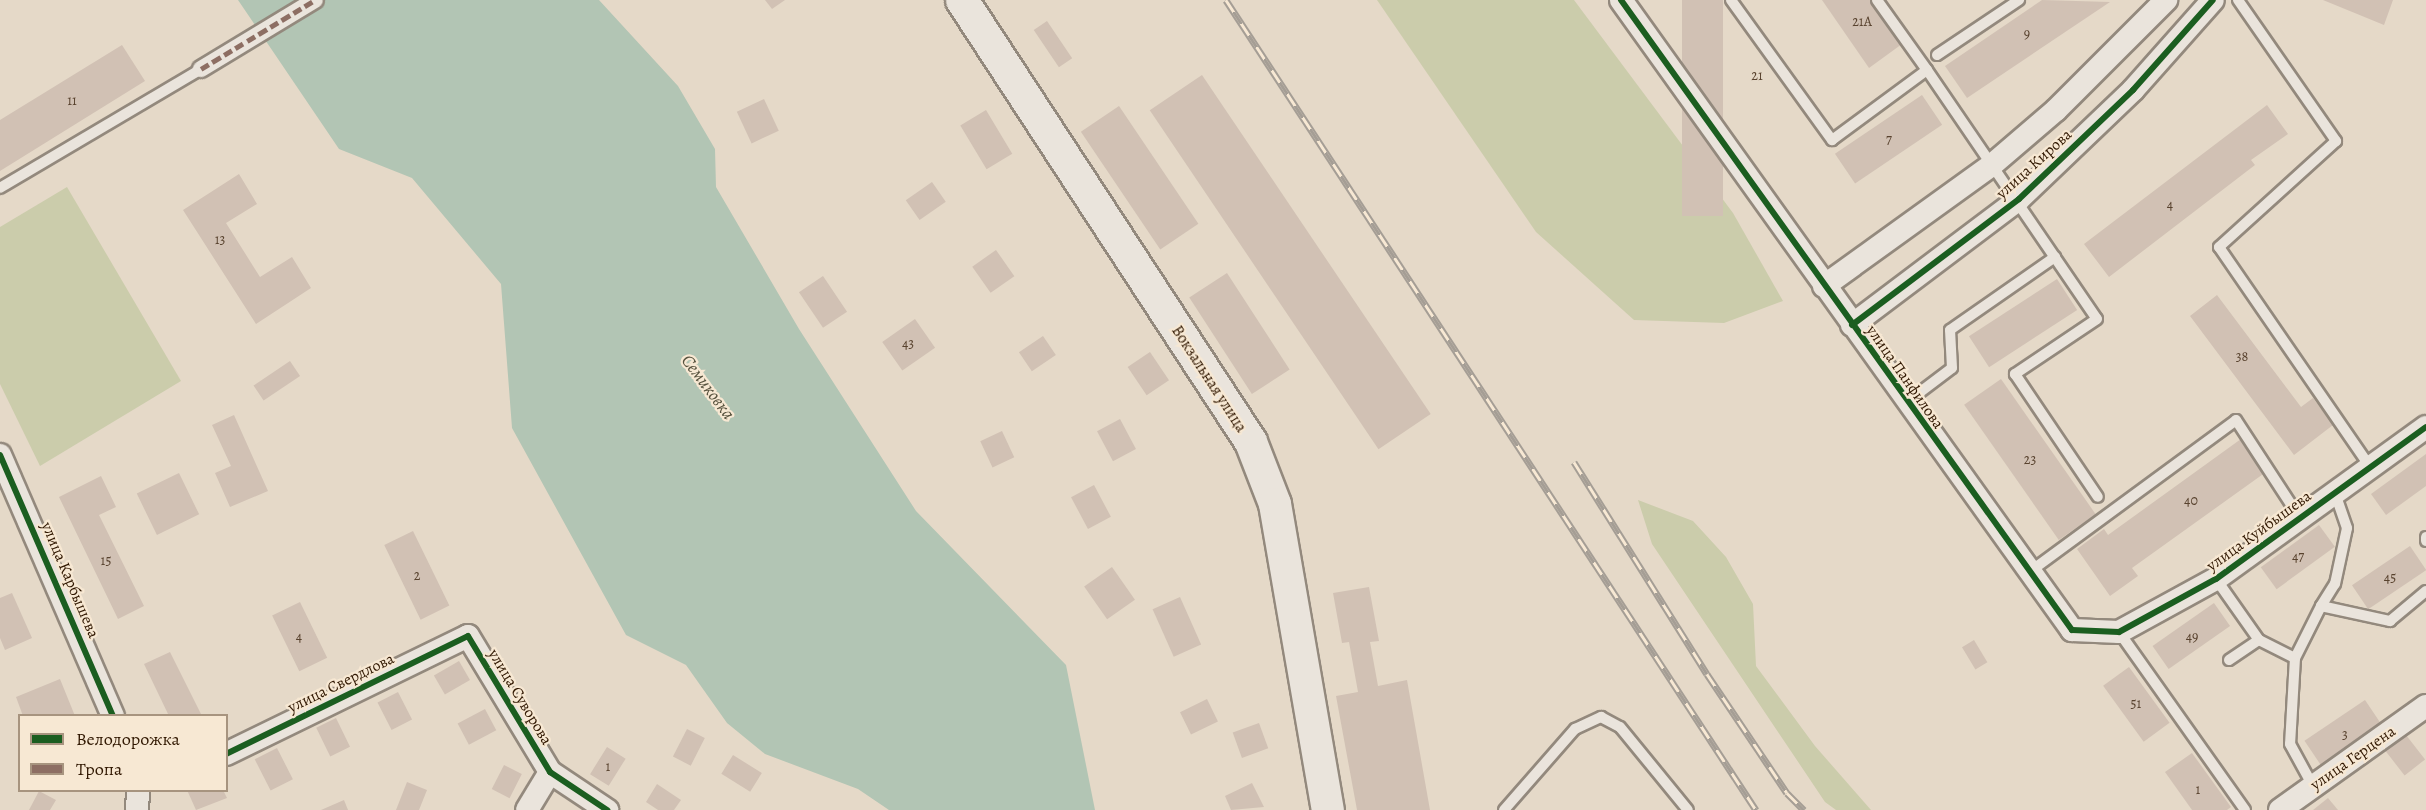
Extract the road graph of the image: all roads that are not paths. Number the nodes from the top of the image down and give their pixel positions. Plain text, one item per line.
1 (315, 0) edge
2 (962, 0) edge
3 (1621, 0) edge
4 (1731, 0) edge
5 (1877, 0) edge
6 (2019, 0) edge
7 (2166, 0) edge
8 (2213, 0) edge
9 (2238, 0) edge
10 (1937, 55) dead end
11 (201, 69) joint
12 (1927, 70) junction
13 (1993, 164) junction
14 (0, 188) edge
15 (2019, 199) junction
16 (2055, 257) junction
17 (1824, 286) junction
18 (1852, 326) junction
19 (1907, 402) junction
20 (2425, 429) edge
21 (0, 455) edge
22 (2370, 467) junction
23 (2335, 492) junction
24 (2098, 497) dead end
25 (2300, 518) junction
26 (2028, 573) junction
27 (2216, 579) junction
28 (2426, 591) edge
29 (2320, 606) junction
30 (2119, 632) junction
31 (2096, 634) joint
32 (468, 636) joint
33 (2259, 639) junction
34 (2295, 658) junction
35 (2229, 660) dead end
36 (2426, 706) edge
37 (112, 714) edge
38 (228, 753) edge
39 (550, 772) junction
40 (2313, 786) junction
41 (527, 810) edge
42 (607, 810) edge
43 (1328, 810) edge
44 (1504, 810) edge
45 (1688, 810) edge
46 (2245, 810) edge
47 (2280, 810) edge

1 - 11 street
2 - 43 main road, Вокзальная улица
3 - 17 street, улица Панфилова
4 - 12 lane
5 - 12 lane
6 - 10 lane
7 - 13 street, улица Кирова
8 - 15 street, улица Кирова
9 - 22 lane
11 - 14 lane
12 - 13 lane
13 - 15 lane
13 - 17 street, улица Кирова
15 - 16 lane
15 - 18 street, улица Кирова
16 - 19 lane
16 - 24 lane
17 - 18 street, улица Панфилова
18 - 19 street, улица Панфилова
19 - 26 street, улица Панфилова
20 - 22 street, улица Куйбышева
21 - 37 street, улица Карбышева
22 - 23 street, улица Куйбышева
23 - 25 street, улица Куйбышева
23 - 29 lane
25 - 26 lane
25 - 27 street, улица Куйбышева
26 - 31 street, улица Панфилова
27 - 30 street, улица Куйбышева
27 - 33 lane
28 - 29 lane
29 - 34 lane
30 - 31 street, улица Куйбышева
30 - 46 lane
32 - 38 street, улица Свердлова
32 - 39 street, улица Суворова
33 - 34 lane
33 - 35 lane
34 - 40 lane
36 - 40 street, улица Герцена
39 - 41 street
39 - 42 street
40 - 47 street, улица Герцена
44 - 45 lane

